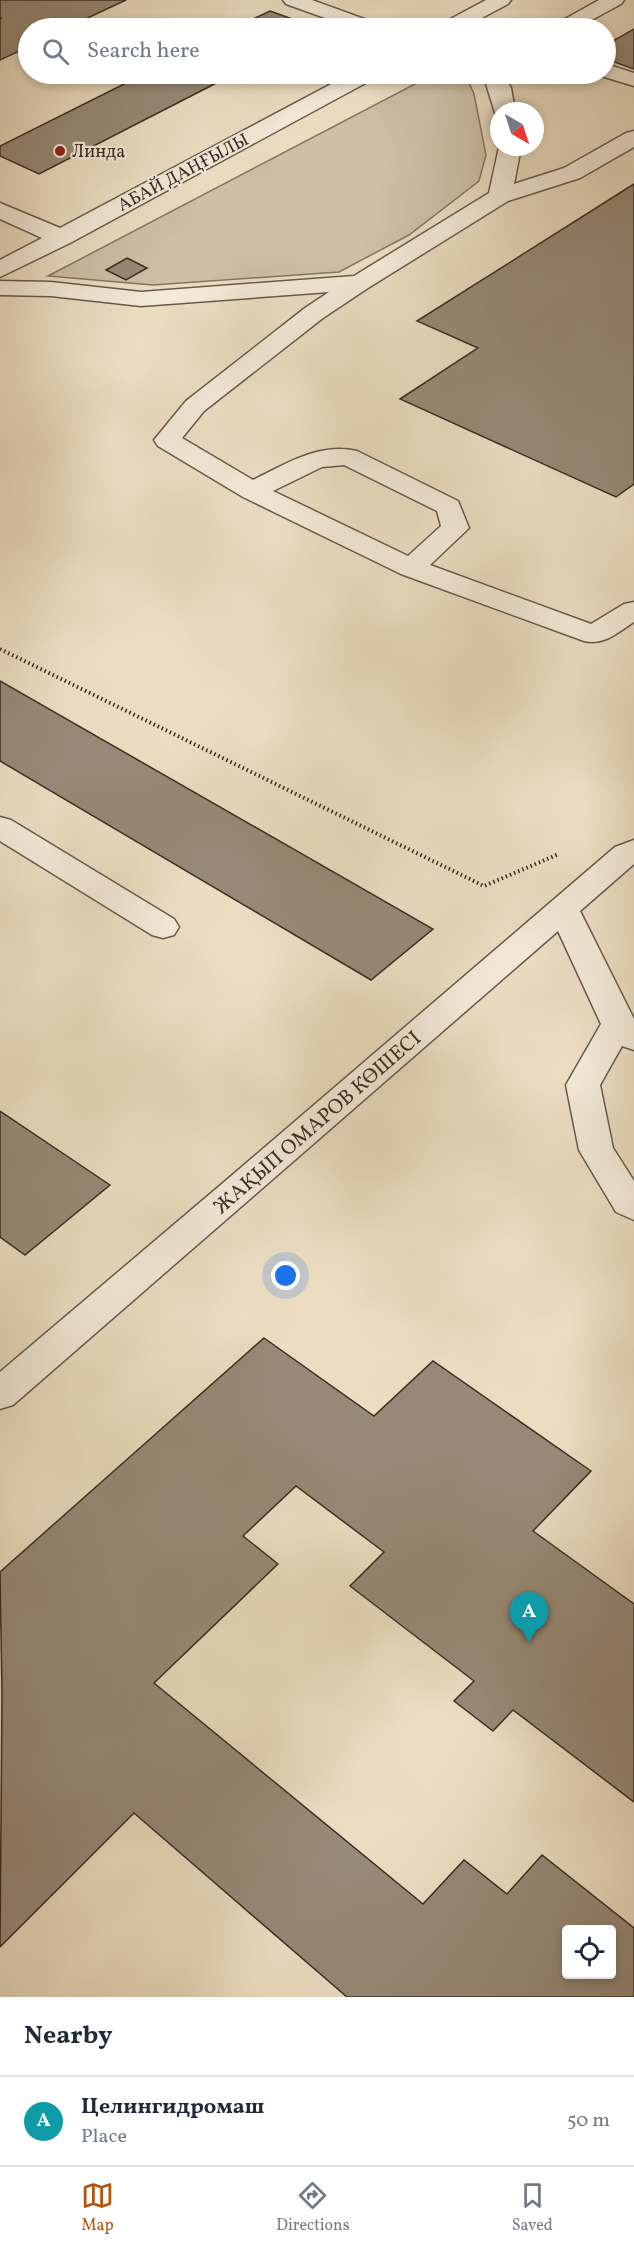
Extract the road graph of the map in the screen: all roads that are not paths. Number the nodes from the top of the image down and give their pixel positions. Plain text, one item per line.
1 (293, 0) edge
2 (501, 0) edge
3 (614, 0) edge
4 (343, 18) edge
5 (477, 18) edge
6 (581, 18) edge
7 (616, 74) edge
8 (634, 80) edge
9 (347, 84) edge
10 (498, 84) edge
11 (502, 102) edge
12 (634, 138) edge
13 (508, 156) edge
14 (500, 196) junction
15 (0, 210) edge
16 (62, 238) junction
17 (0, 270) edge
18 (360, 283) junction
19 (0, 288) edge
20 (252, 491) junction
21 (411, 567) junction
22 (634, 610) edge
23 (0, 826) edge
24 (634, 850) edge
25 (563, 909) junction
26 (163, 927) dead end
27 (626, 1031) edge
28 (634, 1206) edge
29 (0, 1394) edge

1 - 4 street
2 - 5 street
3 - 6 street
7 - 8 street
9 - 16 street, АБАЙ ДАҢҒЫЛЫ
10 - 11 street
12 - 14 street
13 - 14 street
14 - 18 street
15 - 16 street
16 - 17 street, АБАЙ ДАҢҒЫЛЫ
18 - 19 street
18 - 20 street
20 - 21 street
20 - 21 street
21 - 22 street
23 - 26 street
24 - 25 street, ЖАҚЫП ОМАРОВ КӨШЕСІ
25 - 27 street
25 - 29 street, ЖАҚЫП ОМАРОВ КӨШЕСІ
27 - 28 street

